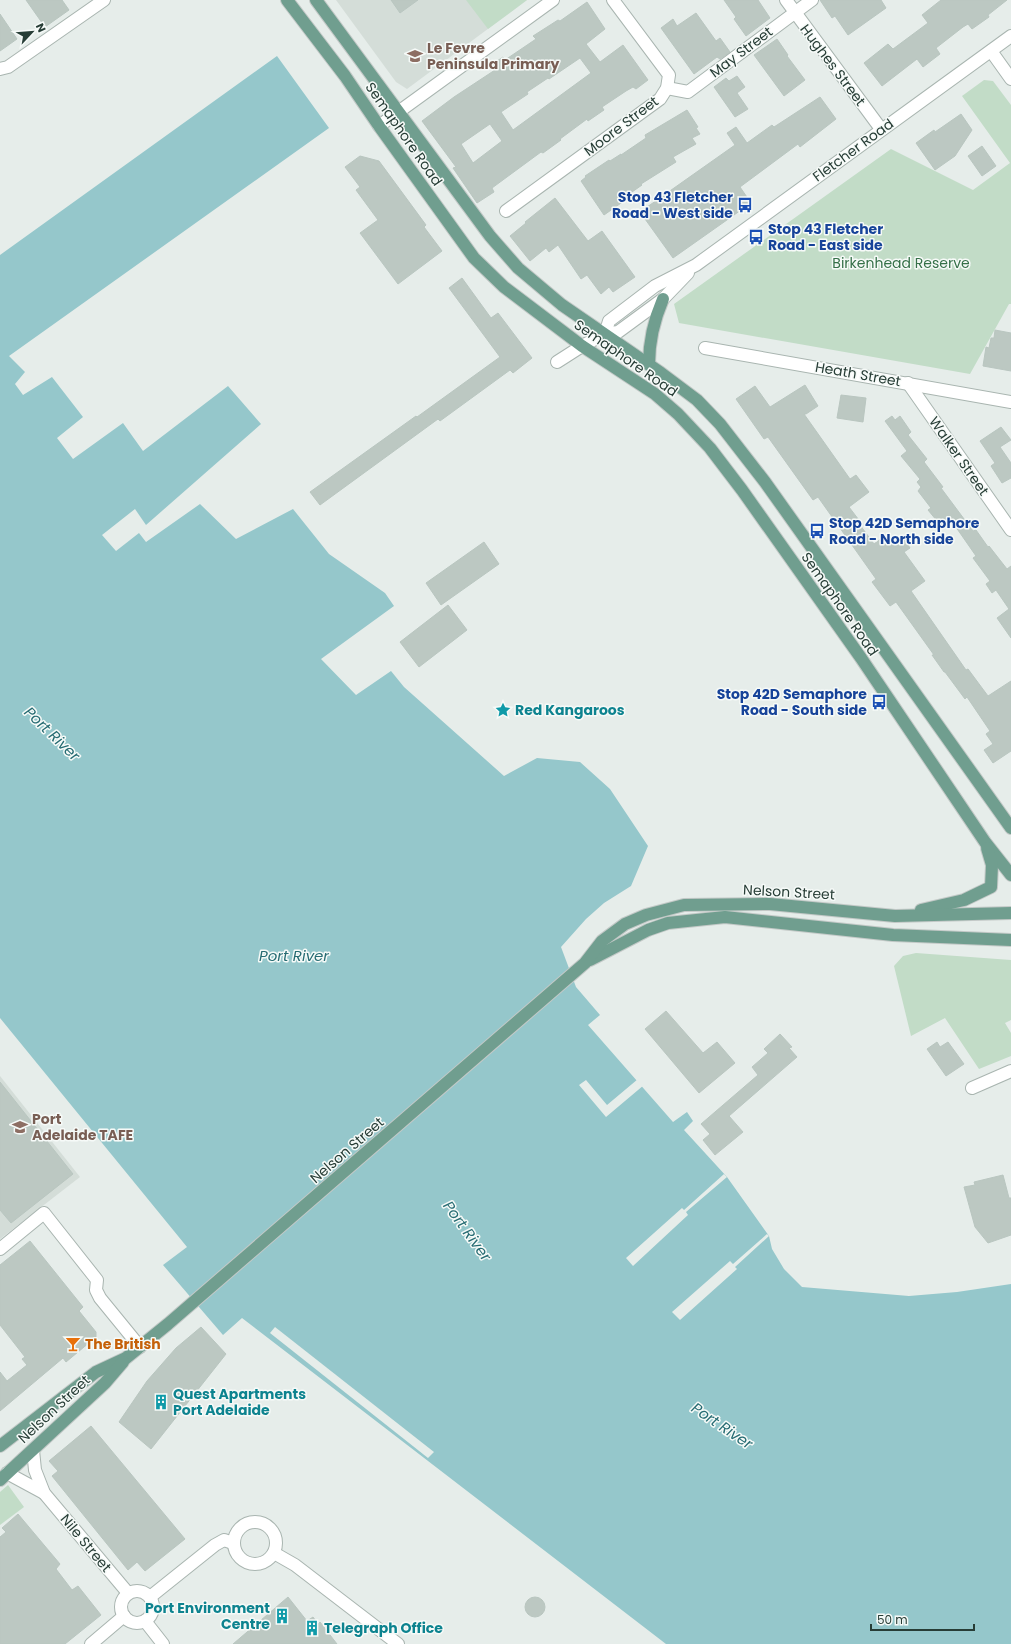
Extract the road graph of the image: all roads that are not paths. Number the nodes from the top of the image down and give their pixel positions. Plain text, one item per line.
1 (287, 0) edge
2 (316, 0) edge
3 (553, 0) edge
4 (613, 0) edge
5 (786, 0) edge
6 (812, 0) edge
7 (101, 1) edge
8 (795, 13) junction
9 (1011, 36) edge
10 (991, 51) junction
11 (0, 69) edge
12 (1011, 79) edge
13 (667, 88) junction
14 (398, 113) junction
15 (378, 126) junction
16 (881, 129) junction
17 (506, 211) dead end
18 (696, 265) junction
19 (663, 299) junction
20 (604, 334) junction
21 (582, 346) junction
22 (705, 348) dead end
23 (557, 362) dead end
24 (649, 364) junction
25 (908, 383) junction
26 (1011, 402) edge
27 (1011, 530) edge
28 (1011, 828) edge
29 (985, 842) junction
30 (1011, 875) edge
31 (1011, 913) edge
32 (895, 916) junction
33 (1011, 940) edge
34 (585, 963) junction
35 (1011, 1071) edge
36 (972, 1088) dead end
37 (0, 1249) edge
38 (140, 1347) junction
39 (126, 1358) junction
40 (2, 1442) edge
41 (33, 1450) junction
42 (4, 1476) edge
43 (44, 1493) junction
44 (233, 1543) junction
45 (274, 1553) junction
46 (128, 1594) junction
47 (150, 1597) junction
48 (124, 1616) junction
49 (145, 1621) junction
50 (91, 1644) edge
51 (163, 1644) edge
52 (398, 1644) edge

1 - 15 main road, Semaphore Road
2 - 14 main road, Semaphore Road
3 - 14 street
4 - 13 street, Moore Street
5 - 8 street, Hughes Street
6 - 8 street, May Street
7 - 11 street
8 - 13 street, May Street
8 - 16 street, Hughes Street
9 - 10 street, Fletcher Road
10 - 12 street
10 - 16 street, Fletcher Road
13 - 17 street, Moore Street
14 - 15 street
14 - 20 main road, Semaphore Road
15 - 21 main road, Semaphore Road
16 - 18 street, Fletcher Road
18 - 19 street, Fletcher Road
18 - 20 street, Fletcher Road
19 - 20 street, Fletcher Road
19 - 24 main road
20 - 21 street, Fletcher Road
20 - 24 main road, Semaphore Road
21 - 23 street, Fletcher Road
21 - 29 main road, Semaphore Road
22 - 25 street, Heath Street
24 - 28 main road, Semaphore Road
25 - 26 street, Heath Street
25 - 27 street, Walker Street
29 - 30 main road, Semaphore Road
29 - 32 main road
31 - 32 main road, Nelson Street
32 - 34 main road, Nelson Street
33 - 34 main road, Nelson Street
34 - 38 main road, Nelson Street
35 - 36 street
37 - 38 street
38 - 39 main road, Nelson Street
39 - 40 main road, Nelson Street
39 - 41 main road, Nelson Street
41 - 42 main road, Nelson Street
41 - 43 street, Nile Street
42 - 43 street, Nile Street
43 - 46 street, Nile Street
44 - 45 street
44 - 45 street
44 - 47 street
45 - 52 street
46 - 47 street
46 - 48 street
47 - 49 street
48 - 49 street
48 - 50 street
49 - 51 street

